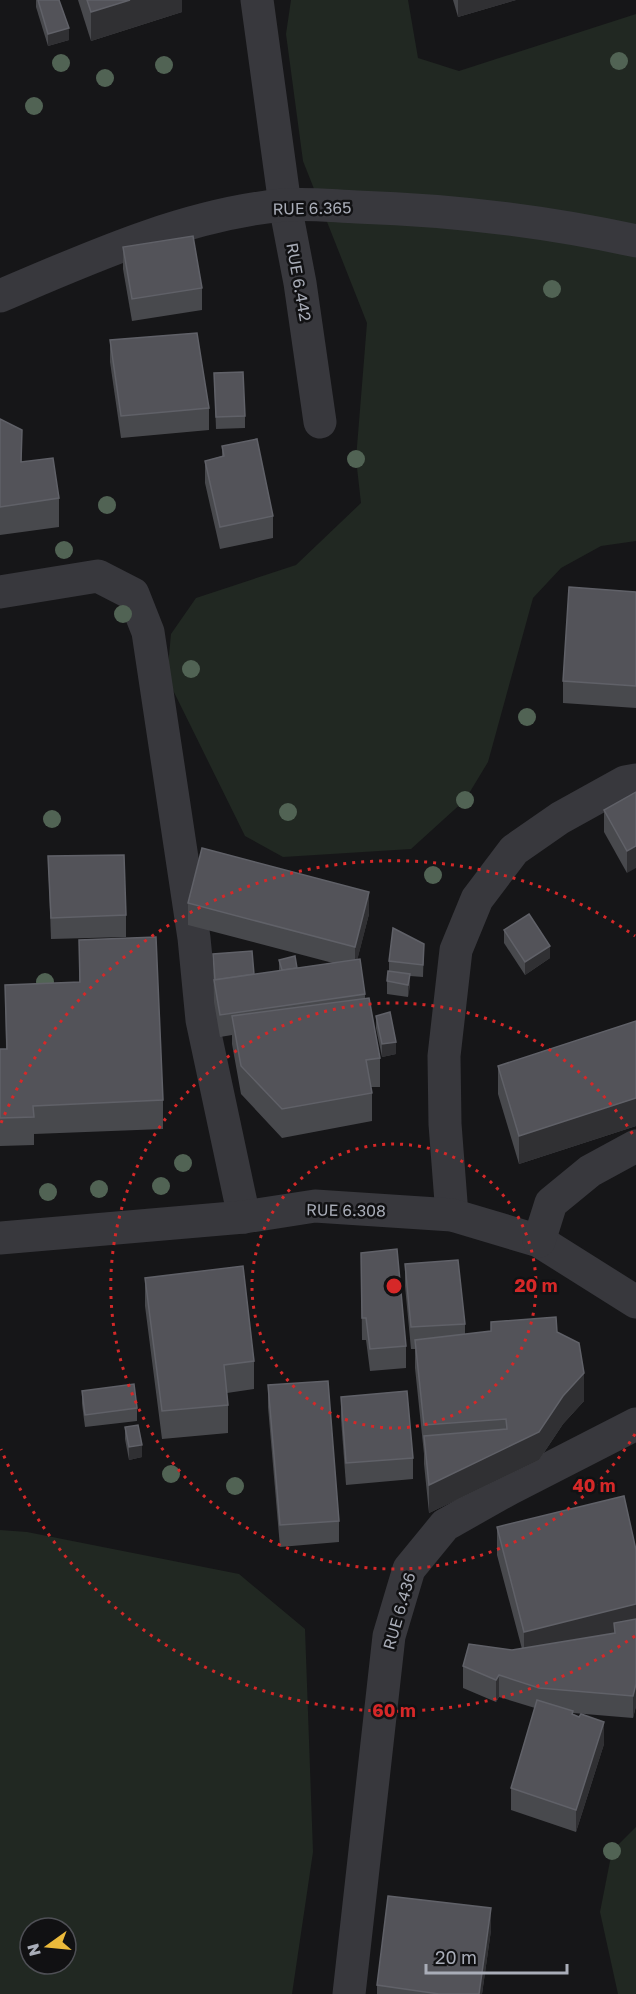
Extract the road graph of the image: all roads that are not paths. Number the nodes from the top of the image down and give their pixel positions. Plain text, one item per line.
1 (257, 0) edge
2 (285, 204) junction
3 (636, 241) edge
4 (0, 296) edge
5 (320, 422) dead end
6 (0, 592) edge
7 (636, 780) edge
8 (636, 1146) edge
9 (452, 1215) junction
10 (244, 1217) junction
11 (0, 1238) edge
12 (539, 1241) junction
13 (636, 1302) edge
14 (636, 1425) edge
15 (349, 1994) edge

1 - 2 street, RUE 6.442
2 - 3 street, RUE 6.365
2 - 4 street, RUE 6.365
2 - 5 street, RUE 6.442
6 - 10 street
7 - 9 street
8 - 12 street
9 - 10 street, RUE 6.308
9 - 12 street, RUE 6.308
10 - 11 street, RUE 6.308
12 - 13 street, RUE 6.308
14 - 15 street, RUE 6.436

